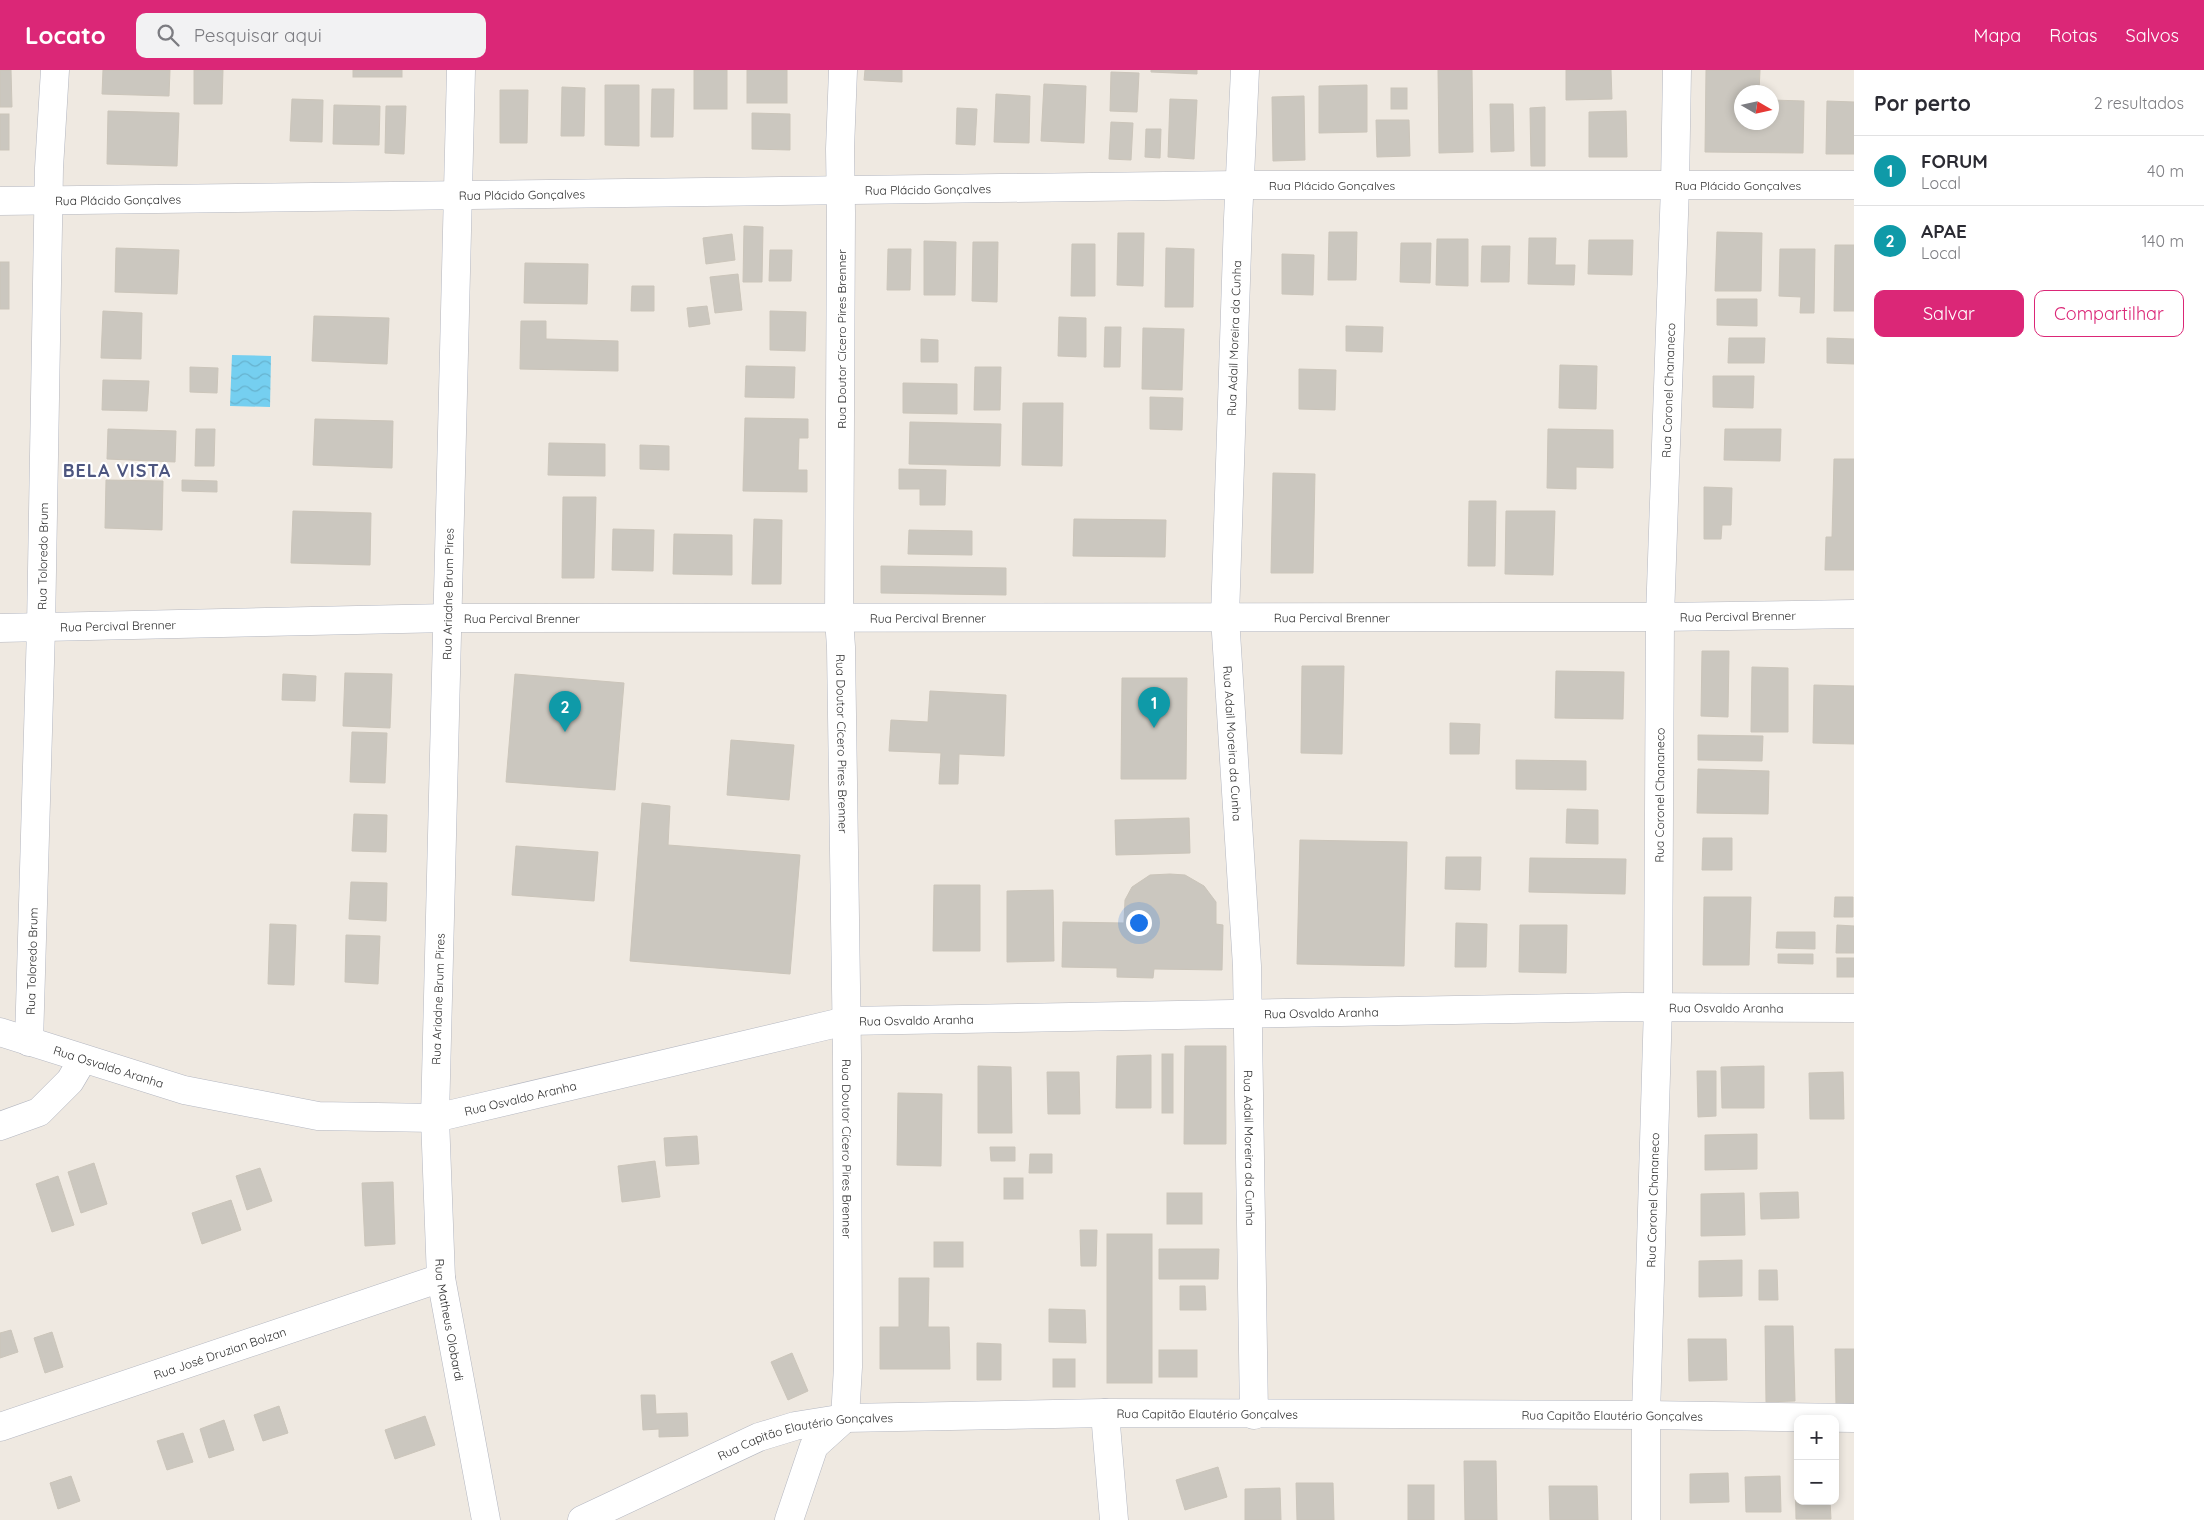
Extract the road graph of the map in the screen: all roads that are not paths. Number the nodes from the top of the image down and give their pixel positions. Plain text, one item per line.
1 (55, 70) edge
2 (461, 70) edge
3 (843, 70) edge
4 (1245, 70) edge
5 (1677, 70) edge
6 (1239, 185) junction
7 (1854, 185) edge
8 (1675, 186) junction
9 (840, 189) junction
10 (457, 194) junction
11 (50, 200) junction
12 (0, 201) edge
13 (1854, 614) edge
14 (1225, 617) junction
15 (1660, 617) junction
16 (448, 618) junction
17 (838, 619) junction
18 (0, 628) edge
19 (41, 628) junction
20 (1658, 1006) junction
21 (1854, 1008) edge
22 (1247, 1013) junction
23 (846, 1021) junction
24 (0, 1032) edge
25 (29, 1042) junction
26 (82, 1059) junction
27 (435, 1118) junction
28 (0, 1126) edge
29 (441, 1278) junction
30 (1105, 1414) junction
31 (1254, 1415) junction
32 (1646, 1415) junction
33 (845, 1418) junction
34 (1854, 1418) edge
35 (0, 1427) edge
36 (486, 1520) edge
37 (582, 1520) edge
38 (789, 1520) edge
39 (1114, 1520) edge
40 (1646, 1520) edge

1 - 11 street, Rua Toloredo Brum
2 - 10 street, Rua Ariadne Brum Pires
3 - 9 street, Rua Doutor Cícero Pires Brenner
4 - 6 street, Rua Adail Moreira da Cunha
5 - 8 street, Rua Coronel Chananeco
6 - 8 street, Rua Plácido Gonçalves
6 - 9 street, Rua Plácido Gonçalves
6 - 14 street, Rua Adail Moreira da Cunha
7 - 8 street, Rua Plácido Gonçalves
8 - 15 street, Rua Coronel Chananeco
9 - 10 street, Rua Plácido Gonçalves
9 - 17 street, Rua Doutor Cícero Pires Brenner
10 - 11 street, Rua Plácido Gonçalves
10 - 16 street, Rua Ariadne Brum Pires
11 - 12 street, Rua Plácido Gonçalves
11 - 19 street, Rua Toloredo Brum
13 - 15 street, Rua Percival Brenner
14 - 15 street, Rua Percival Brenner
14 - 17 street, Rua Percival Brenner
14 - 22 street, Rua Adail Moreira da Cunha
15 - 20 street, Rua Coronel Chananeco
16 - 17 street, Rua Percival Brenner
16 - 19 street, Rua Percival Brenner
16 - 27 street, Rua Ariadne Brum Pires
17 - 23 street, Rua Doutor Cícero Pires Brenner
18 - 19 street, Rua Percival Brenner
19 - 25 street, Rua Toloredo Brum
20 - 21 street, Rua Osvaldo Aranha
20 - 22 street, Rua Osvaldo Aranha
20 - 32 street, Rua Coronel Chananeco
22 - 23 street, Rua Osvaldo Aranha
22 - 31 street, Rua Adail Moreira da Cunha
23 - 27 street, Rua Osvaldo Aranha
23 - 33 street, Rua Doutor Cícero Pires Brenner
24 - 25 street, Rua Osvaldo Aranha
25 - 26 street, Rua Osvaldo Aranha
26 - 27 street, Rua Osvaldo Aranha
26 - 28 street
27 - 29 street, Rua Matheus Olobardi
29 - 35 street, Rua José Druzian Bolzan
29 - 36 street, Rua Matheus Olobardi
30 - 31 street, Rua Capitão Elautério Gonçalves
30 - 33 street, Rua Capitão Elautério Gonçalves
30 - 39 street
31 - 32 street, Rua Capitão Elautério Gonçalves
32 - 34 street, Rua Capitão Elautério Gonçalves
32 - 40 street, Rua Coronel Chananeco
33 - 37 street, Rua Capitão Elautério Gonçalves
33 - 38 street

